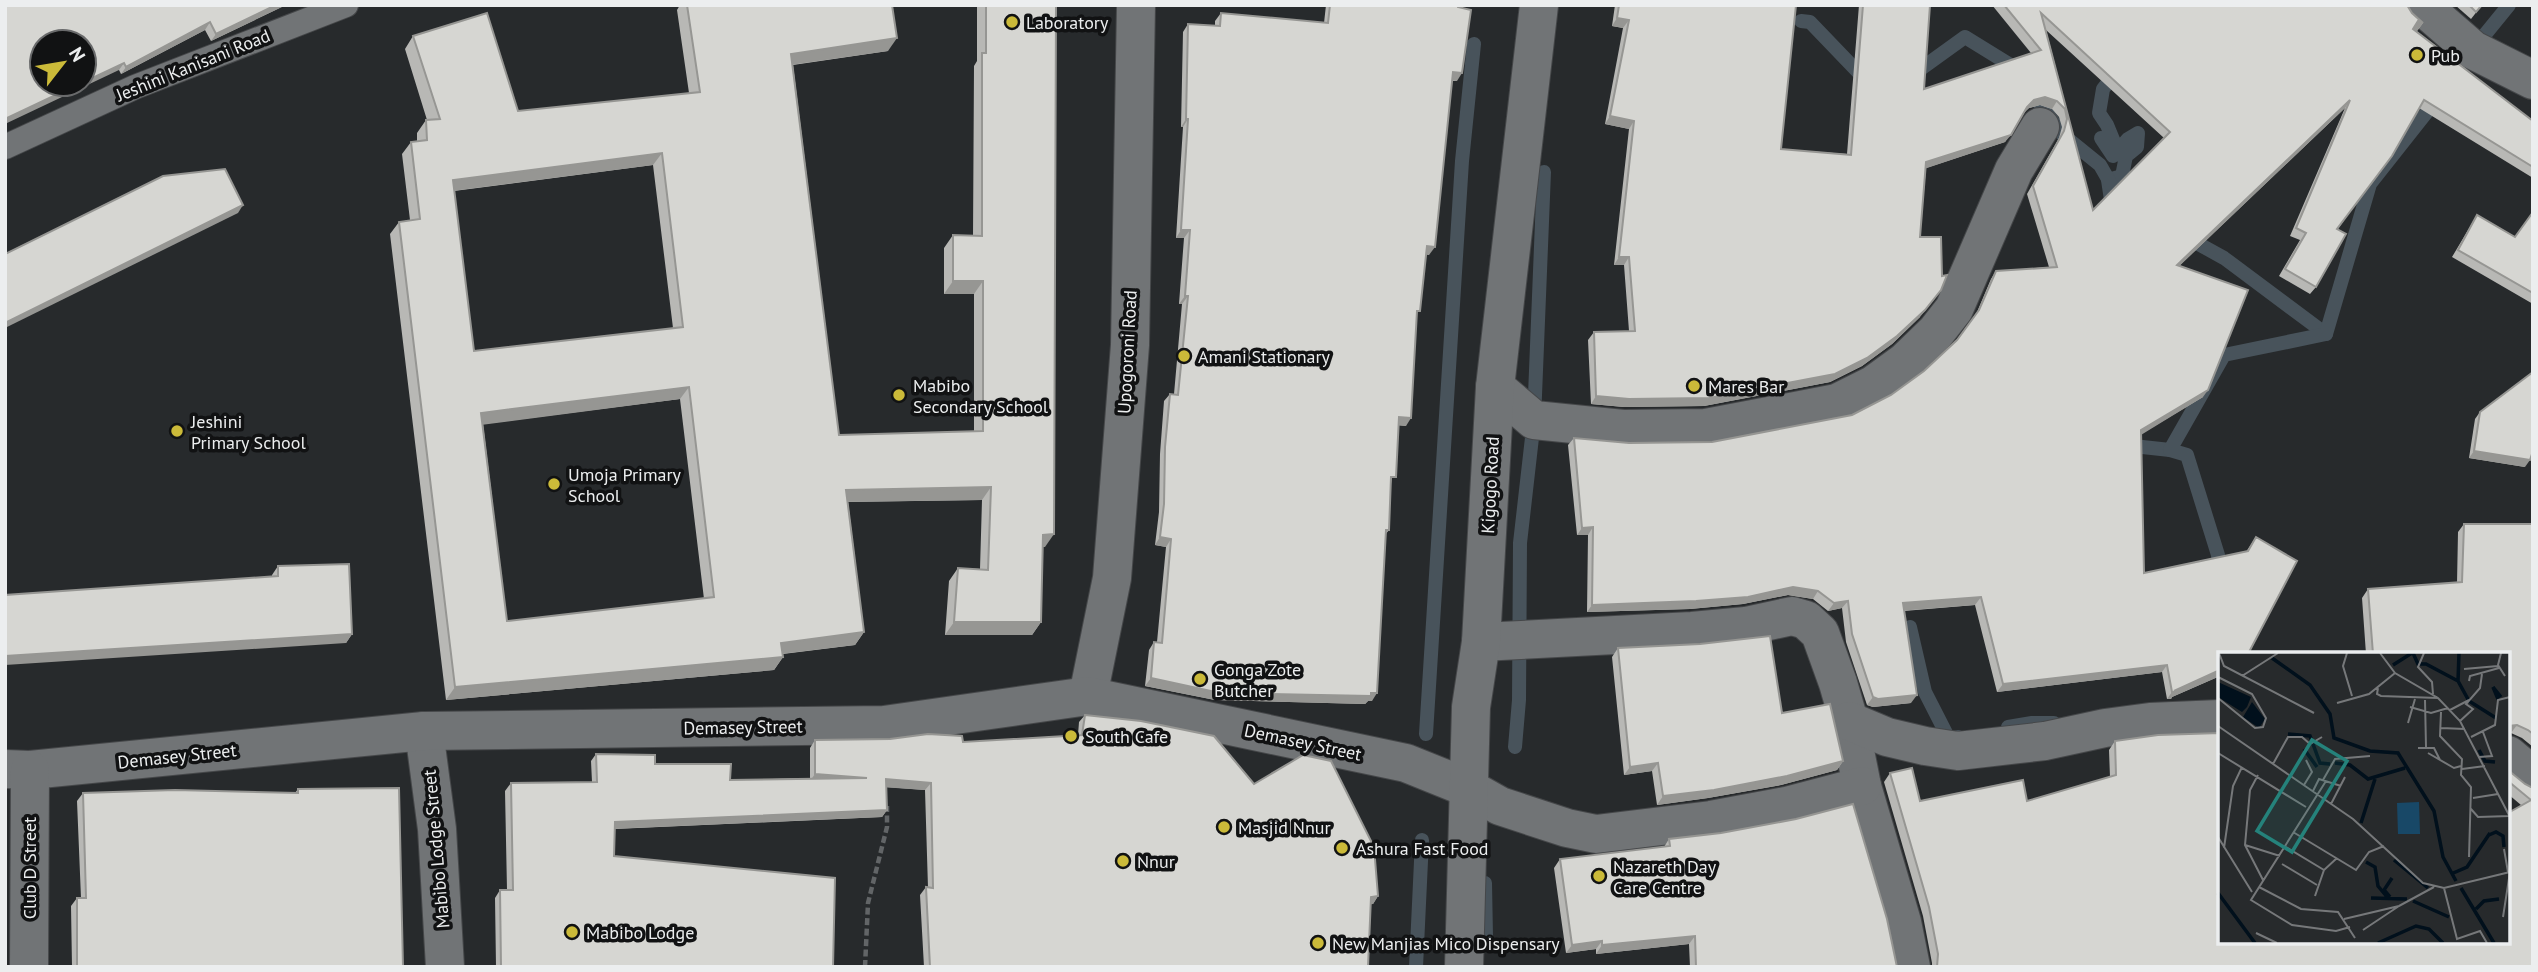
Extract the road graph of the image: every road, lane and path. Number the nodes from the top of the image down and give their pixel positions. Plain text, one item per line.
1 (346, 5) edge
2 (1136, 5) edge
3 (1538, 5) edge
4 (2421, 5) edge
5 (2533, 80) edge
6 (2040, 127) dead end
7 (5, 147) edge
8 (1495, 387) junction
9 (1481, 642) junction
10 (1088, 696) junction
11 (2218, 719) edge
12 (1849, 721) junction
13 (424, 732) junction
14 (2510, 757) edge
15 (18, 769) edge
16 (2533, 776) edge
17 (1862, 786) junction
18 (1468, 788) junction
19 (887, 801) edge
20 (29, 967) edge
21 (445, 967) edge
22 (865, 967) edge
23 (1464, 967) edge
24 (1911, 967) edge

1 - 7 lane, Jeshini Kanisani Road
2 - 10 street, Upogoroni Road
3 - 8 street, Kigogo Road
4 - 5 street
6 - 8 street
8 - 9 street, Kigogo Road
9 - 12 street
9 - 18 street, Kigogo Road
10 - 13 street, Demasey Street
10 - 18 street, Demasey Street
11 - 12 street
12 - 17 street
13 - 15 street, Demasey Street
13 - 21 street, Mabibo Lodge Street
14 - 16 street
15 - 20 street, Club D Street
17 - 18 street, Demasey Street
17 - 24 street
18 - 23 street, Kigogo Road
19 - 22 path

